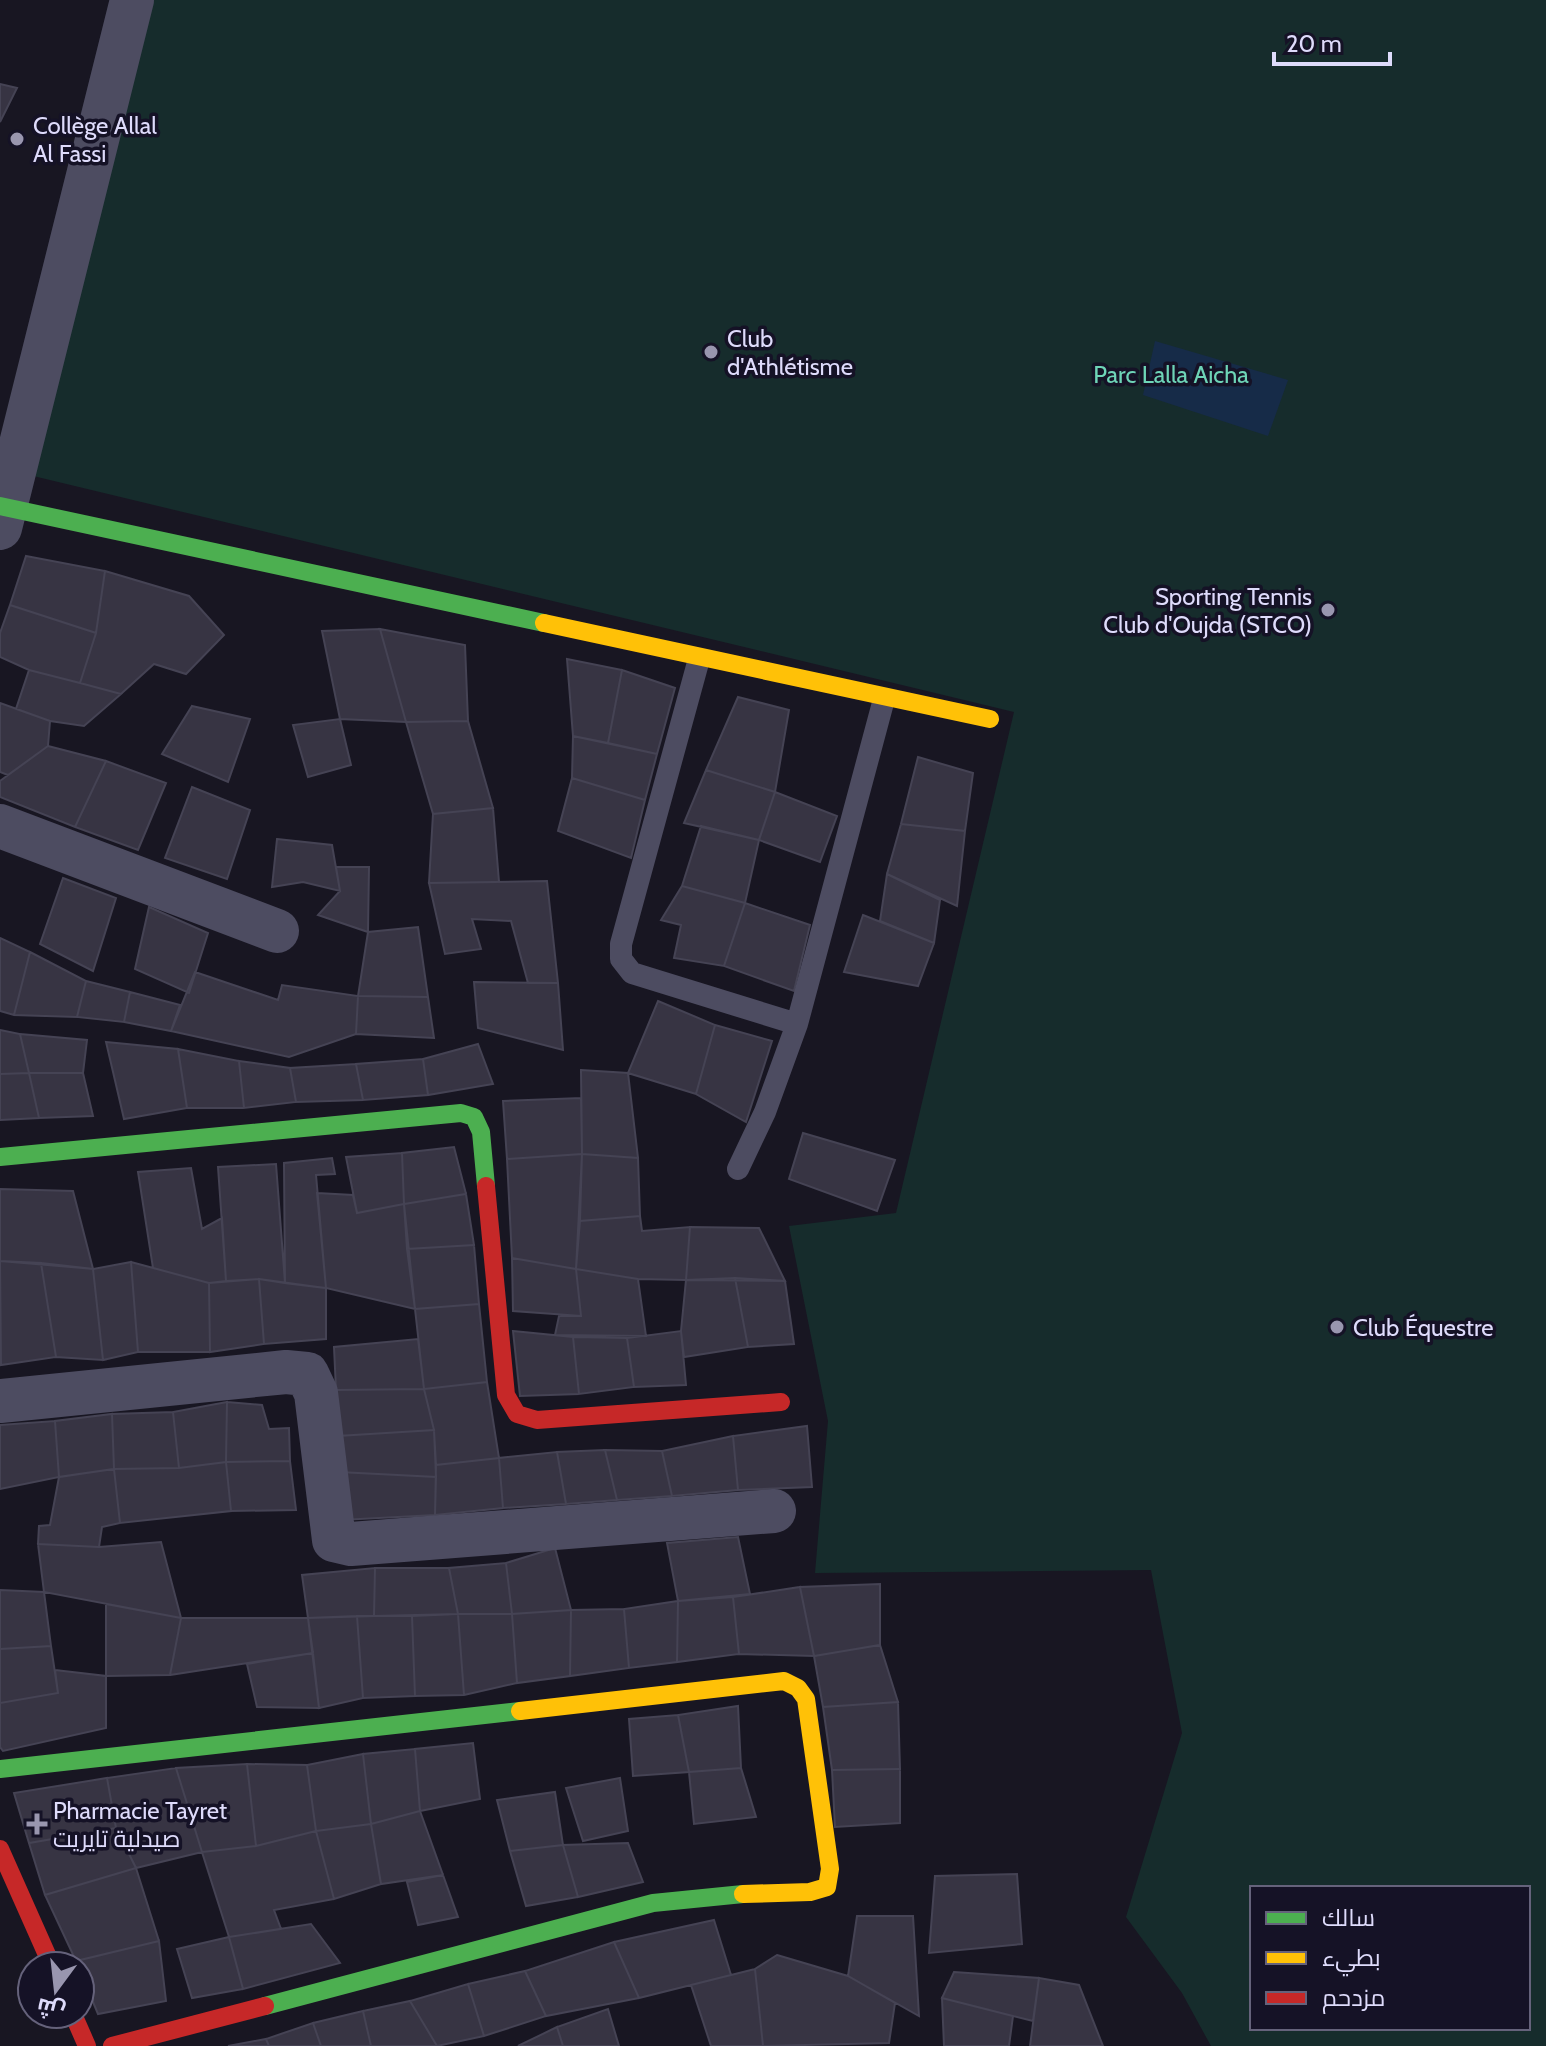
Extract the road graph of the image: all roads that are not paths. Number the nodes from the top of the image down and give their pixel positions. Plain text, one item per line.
1 (132, 0) edge
2 (2, 514) edge
3 (699, 659) junction
4 (884, 699) junction
5 (990, 719) dead end
6 (0, 826) edge
7 (277, 931) dead end
8 (797, 1024) junction
9 (0, 1157) edge
10 (738, 1169) dead end
11 (0, 1401) edge
12 (781, 1402) dead end
13 (774, 1511) dead end
14 (0, 1769) edge
15 (0, 1849) edge
16 (45, 1950) edge
17 (112, 2046) edge

1 - 2 street
2 - 3 street
3 - 4 street
3 - 8 lane
4 - 5 street
4 - 8 lane
6 - 7 street
8 - 10 lane
9 - 12 street
11 - 13 street
14 - 17 street
15 - 16 street

